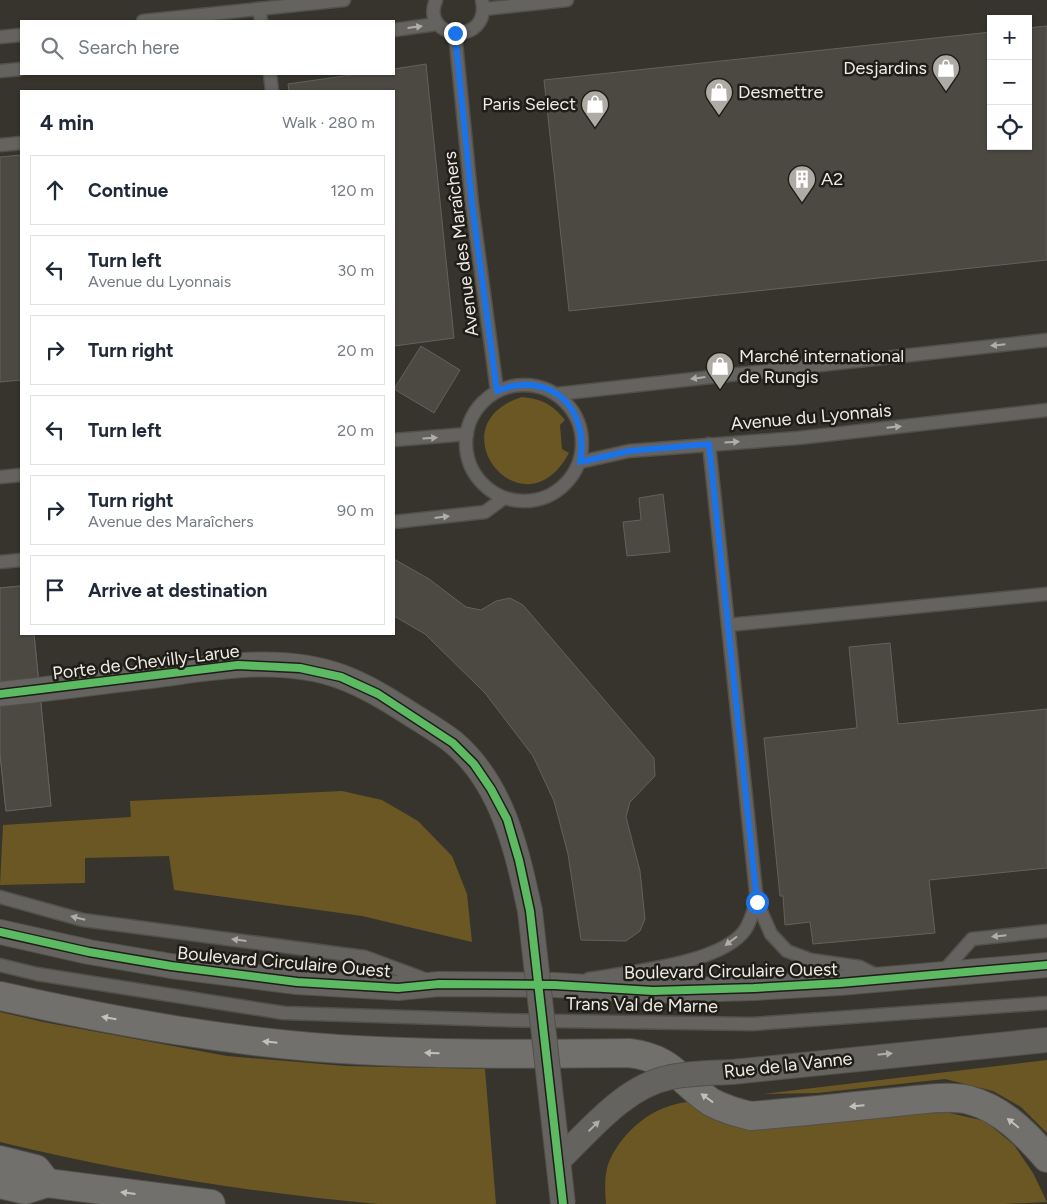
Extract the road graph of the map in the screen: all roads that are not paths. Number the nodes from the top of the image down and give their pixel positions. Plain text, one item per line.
1 (344, 0) edge
2 (436, 0) edge
3 (567, 0) edge
4 (483, 5) edge
5 (225, 6) edge
6 (260, 15) edge
7 (148, 20) edge
8 (437, 24) junction
9 (395, 30) edge
10 (455, 33) junction
11 (20, 35) edge
12 (0, 37) edge
13 (20, 69) edge
14 (0, 71) edge
15 (270, 75) edge
16 (272, 90) edge
17 (20, 143) edge
18 (0, 145) edge
19 (1047, 340) edge
20 (497, 391) junction
21 (557, 394) junction
22 (1047, 410) edge
23 (467, 434) junction
24 (395, 440) edge
25 (709, 444) junction
26 (580, 462) junction
27 (20, 475) edge
28 (0, 477) edge
29 (504, 498) junction
30 (395, 522) edge
31 (20, 560) edge
32 (0, 562) edge
33 (1047, 594) edge
34 (728, 625) junction
35 (0, 694) edge
36 (0, 897) edge
37 (757, 902) junction
38 (1047, 931) edge
39 (0, 932) edge
40 (1047, 964) edge
41 (0, 965) edge
42 (941, 974) junction
43 (885, 980) junction
44 (439, 984) junction
45 (556, 985) junction
46 (0, 996) edge
47 (1047, 1003) edge
48 (1047, 1040) edge
49 (1047, 1158) edge
50 (0, 1160) edge
51 (559, 1160) junction
52 (48, 1183) junction
53 (0, 1184) edge
54 (211, 1204) edge
55 (563, 1204) edge

1 - 6 lane
2 - 8 lane
3 - 4 lane
4 - 10 lane
5 - 6 lane
5 - 7 lane
9 -> 8 lane
8 - 10 lane
10 - 20 lane, Avenue des Maraîchers
11 - 12 lane
13 - 14 lane
15 - 16 lane
17 - 18 lane
19 -> 21 lane
20 - 21 lane
20 - 23 lane
21 - 26 lane
25 -> 22 lane, Avenue du Lyonnais
24 -> 23 lane
23 - 29 lane
25 - 26 lane, Avenue du Lyonnais
25 - 34 lane
26 - 29 lane
27 - 28 lane
30 -> 29 lane
31 - 32 lane
33 - 34 lane
34 - 37 lane
35 - 51 street, Porte de Chevilly-Larue, bridge
44 -> 36 lane
37 - 43 lane
37 -> 45 lane
38 -> 42 lane
39 - 44 street, Boulevard Circulaire Ouest
40 - 42 street, Boulevard Circulaire Ouest
41 - 47 lane, Trans Val de Marne
42 - 43 street, Boulevard Circulaire Ouest
43 - 45 street, Boulevard Circulaire Ouest
44 - 45 street, Boulevard Circulaire Ouest
49 -> 46 highway
51 -> 48 street, Rue de la Vanne, bridge
50 - 52 highway
51 - 55 street, Porte de Chevilly-Larue, bridge
52 - 53 highway
54 -> 52 highway

